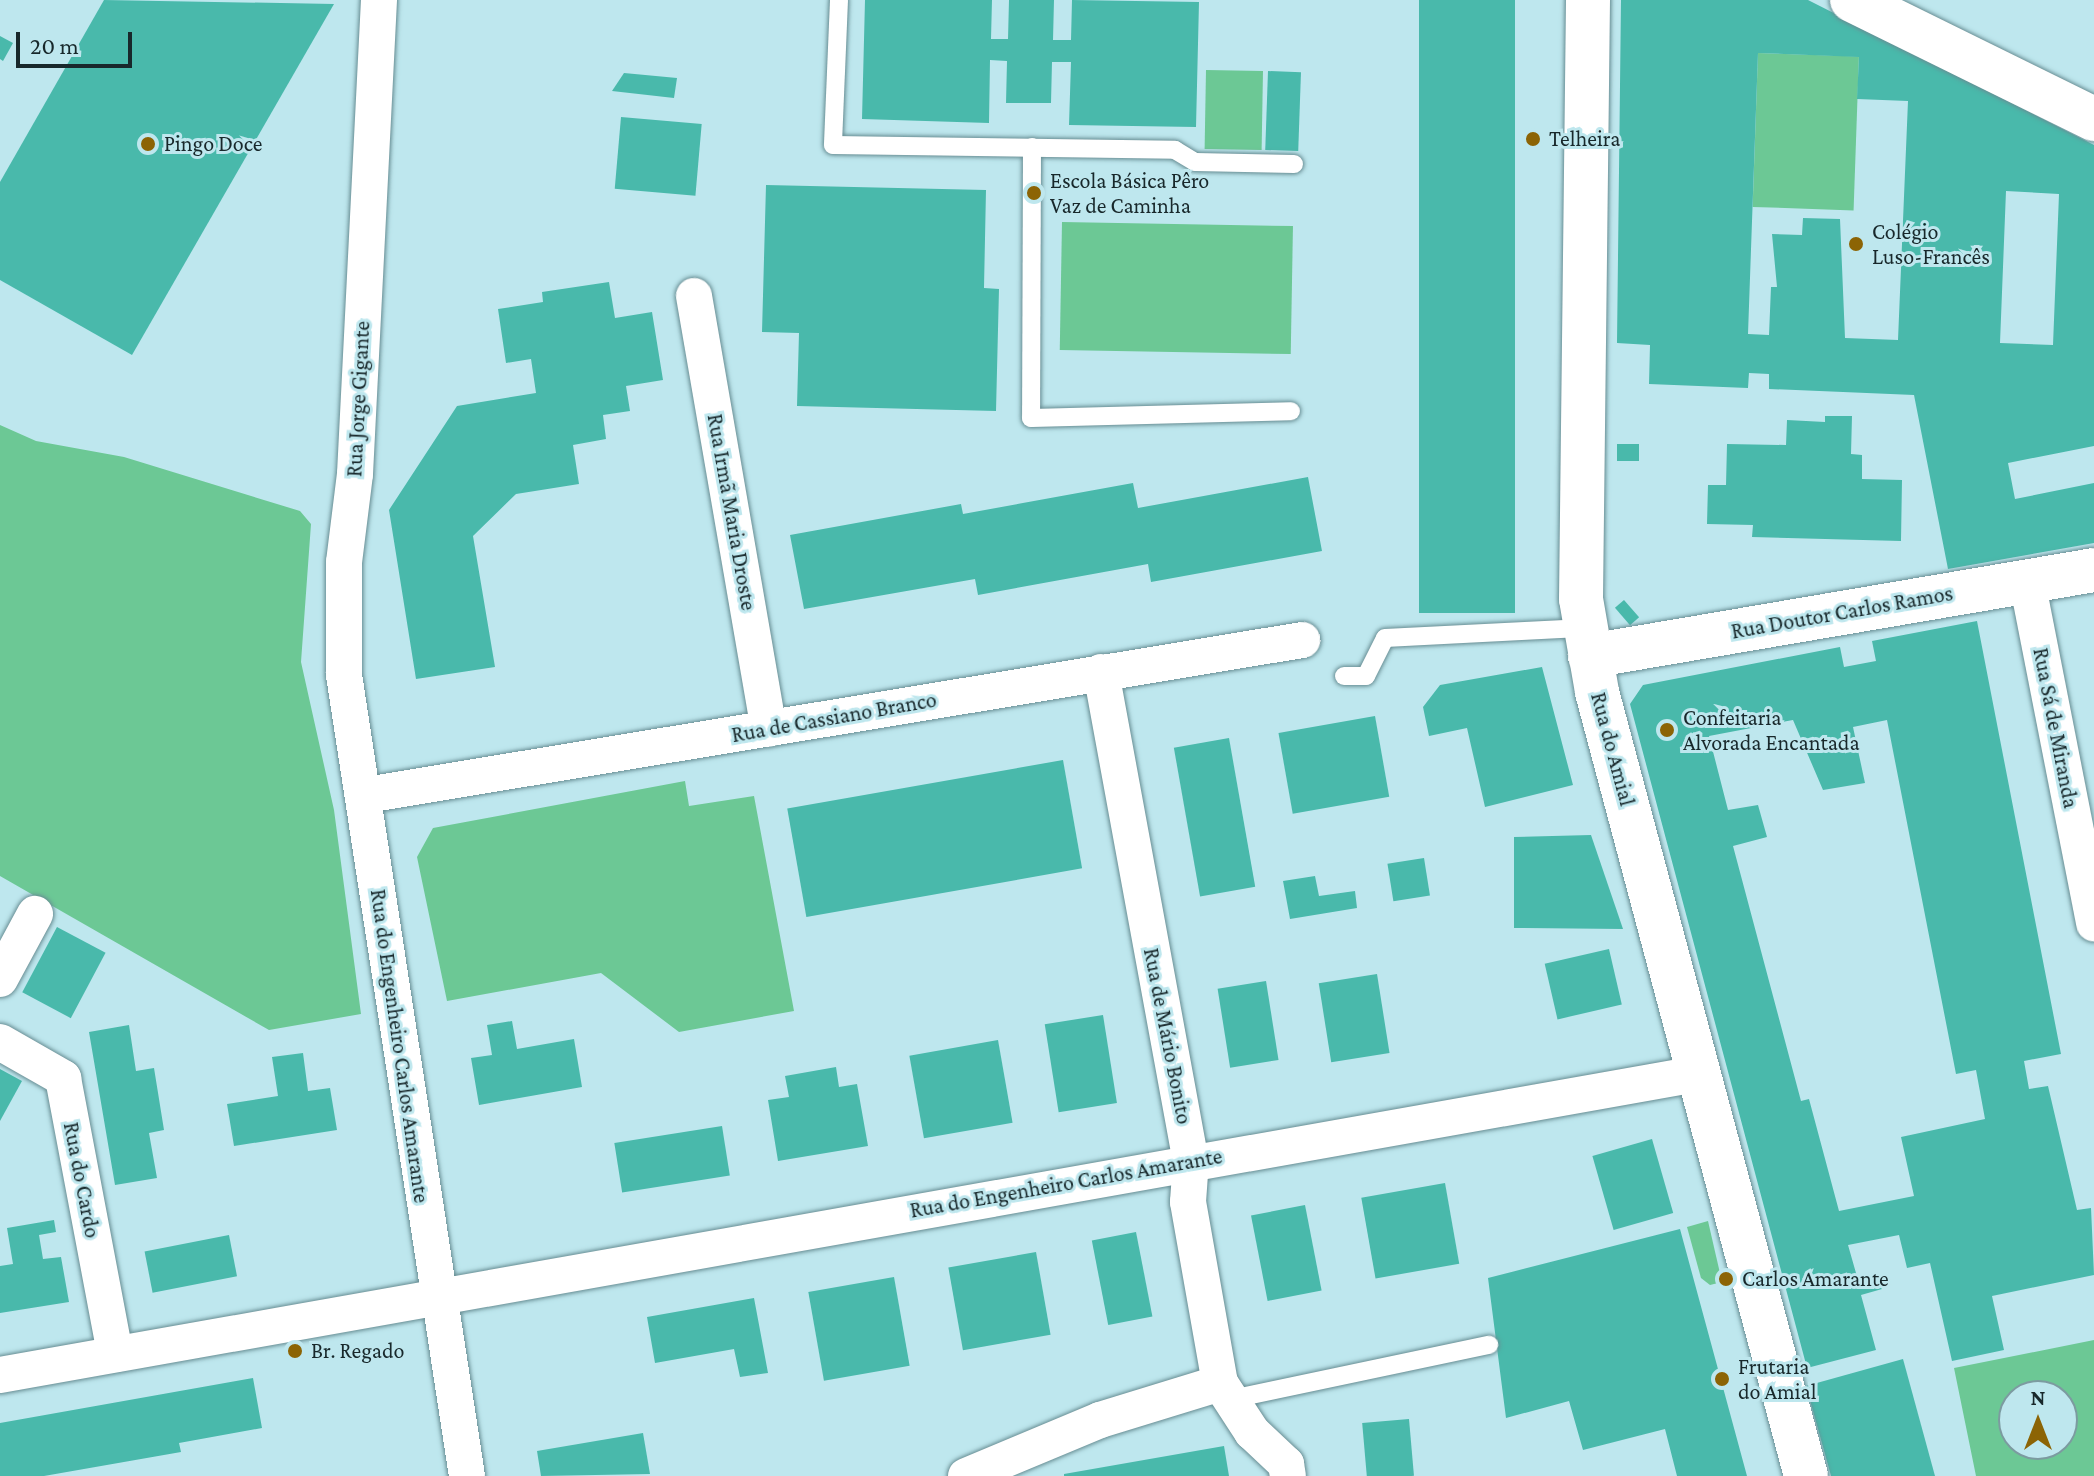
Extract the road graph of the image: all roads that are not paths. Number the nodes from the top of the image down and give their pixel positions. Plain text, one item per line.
1 (379, 0) edge
2 (839, 0) edge
3 (1588, 0) edge
4 (1852, 0) edge
5 (2094, 119) edge
6 (1032, 147) junction
7 (1294, 164) dead end
8 (694, 296) dead end
9 (1291, 411) dead end
10 (2094, 570) edge
11 (2027, 581) junction
12 (1302, 640) dead end
13 (1588, 642) junction
14 (1101, 672) junction
15 (1344, 676) dead end
16 (769, 729) junction
17 (366, 795) junction
18 (35, 914) dead end
19 (2094, 923) edge
20 (0, 979) edge
21 (0, 1042) edge
22 (1697, 1074) junction
23 (1191, 1160) junction
24 (435, 1296) junction
25 (1489, 1345) dead end
26 (115, 1354) junction
27 (0, 1375) edge
28 (1224, 1392) junction
29 (467, 1476) edge
30 (966, 1476) edge
31 (1288, 1476) edge
32 (1806, 1476) edge

1 - 17 street, Rua Jorge Gigante
2 - 6 lane
3 - 13 main road, Rua do Amial
4 - 5 main road
6 - 7 lane
6 - 9 lane
8 - 16 street, Rua Irmã Maria Droste
10 - 11 main road, Rua Doutor Carlos Ramos
11 - 13 main road, Rua Doutor Carlos Ramos
11 - 19 street, Rua Sá de Miranda
12 - 14 street, Rua de Cassiano Branco
13 - 15 lane
13 - 22 main road, Rua do Amial
14 - 16 street, Rua de Cassiano Branco
14 - 23 street, Rua de Mário Bonito
16 - 17 street, Rua de Cassiano Branco
17 - 24 street, Rua do Engenheiro Carlos Amarante
18 - 20 street
21 - 26 street, Rua do Cardo
22 - 23 street, Rua do Engenheiro Carlos Amarante
22 - 32 main road, Rua do Amial
23 - 24 street, Rua do Engenheiro Carlos Amarante
23 - 28 street, Rua de Mário Bonito
24 - 26 street, Rua do Engenheiro Carlos Amarante
24 - 29 street, Rua do Engenheiro Carlos Amarante
25 - 28 lane
26 - 27 street, Rua do Engenheiro Carlos Amarante
28 - 30 street
28 - 31 street

